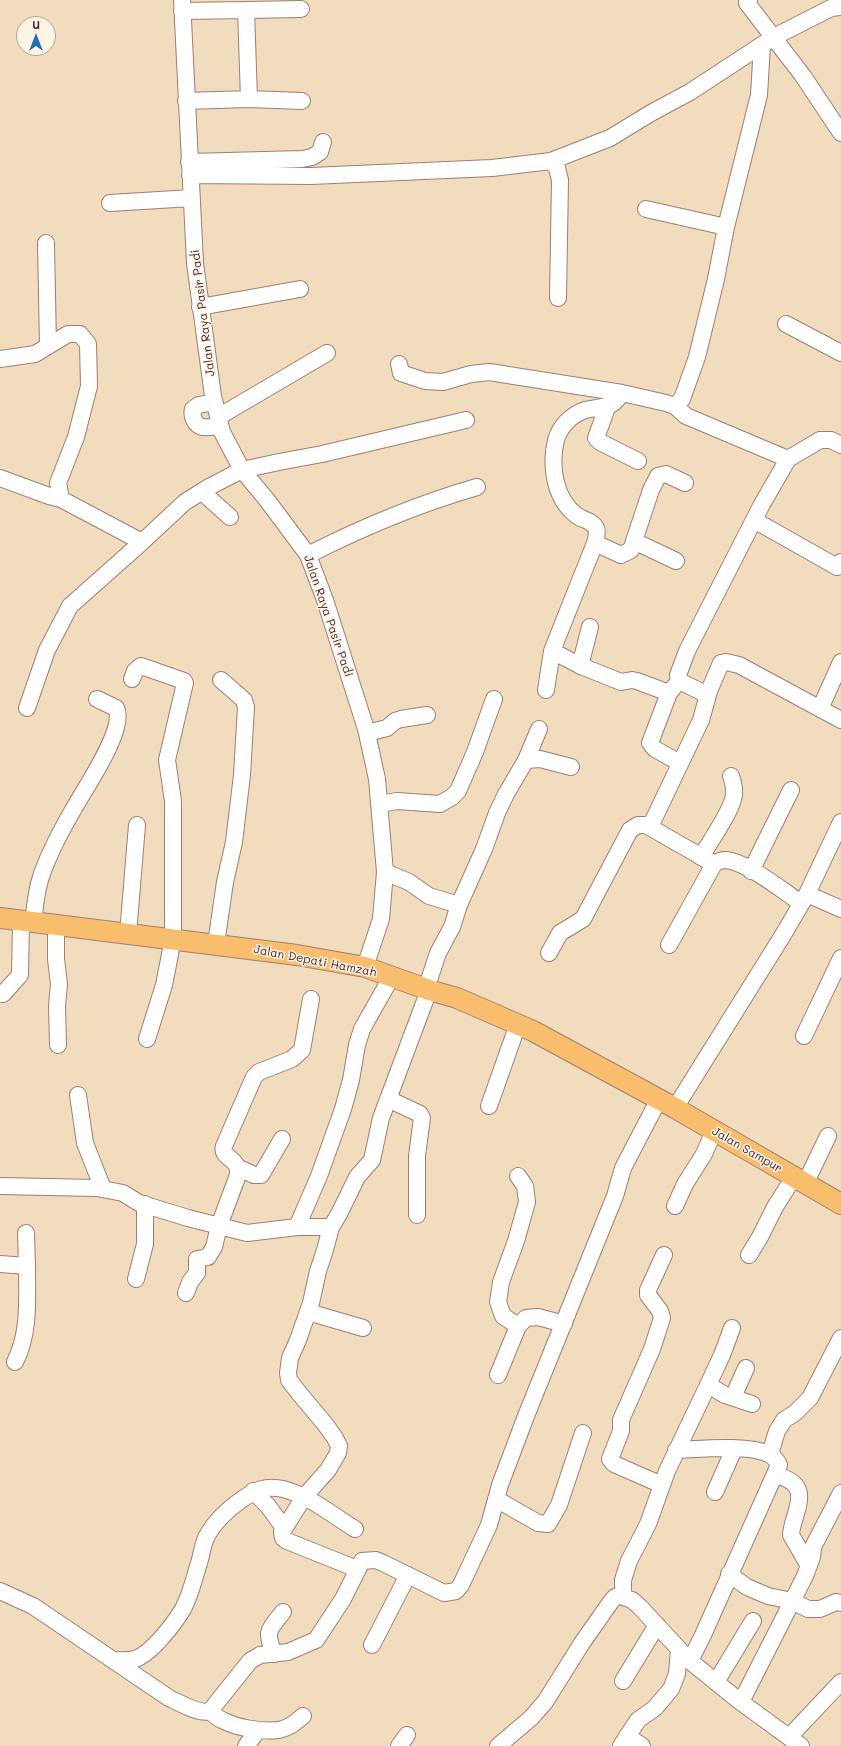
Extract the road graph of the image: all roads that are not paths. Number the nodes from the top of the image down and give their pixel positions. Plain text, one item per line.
1 (747, 1) edge
2 (833, 5) edge
3 (182, 6) edge
4 (301, 9) dead end
5 (246, 10) junction
6 (768, 41) junction
7 (249, 99) junction
8 (186, 101) junction
9 (302, 101) dead end
10 (841, 133) edge
11 (323, 142) dead end
12 (551, 160) junction
13 (190, 168) junction
14 (192, 198) junction
15 (110, 203) dead end
16 (646, 209) dead end
17 (726, 227) junction
18 (46, 243) dead end
19 (300, 290) dead end
20 (558, 298) dead end
21 (200, 307) junction
22 (786, 324) dead end
23 (48, 346) junction
24 (327, 353) dead end
25 (841, 353) edge
26 (0, 359) edge
27 (399, 364) dead end
28 (622, 393) junction
29 (608, 405) junction
30 (675, 406) junction
31 (217, 415) junction
32 (466, 420) dead end
33 (841, 445) edge
34 (788, 459) junction
35 (638, 461) dead end
36 (242, 470) junction
37 (0, 478) edge
38 (684, 483) dead end
39 (477, 487) dead end
40 (202, 492) junction
41 (61, 499) junction
42 (230, 517) dead end
43 (754, 520) junction
44 (634, 541) junction
45 (142, 542) junction
46 (595, 544) junction
47 (308, 555) junction
48 (676, 561) dead end
49 (840, 566) edge
50 (590, 627) dead end
51 (552, 651) junction
52 (841, 662) edge
53 (580, 666) junction
54 (132, 679) dead end
55 (221, 680) dead end
56 (674, 687) junction
57 (546, 690) dead end
58 (708, 695) junction
59 (97, 700) dead end
60 (494, 700) dead end
61 (27, 708) dead end
62 (820, 708) junction
63 (427, 714) dead end
64 (841, 720) edge
65 (539, 728) dead end
66 (367, 733) junction
67 (526, 760) junction
68 (680, 763) junction
69 (571, 767) dead end
70 (731, 776) dead end
71 (791, 790) dead end
72 (380, 804) junction
73 (841, 822) edge
74 (137, 825) dead end
75 (650, 827) junction
76 (708, 860) junction
77 (751, 870) junction
78 (386, 872) junction
79 (804, 898) junction
80 (459, 905) junction
81 (841, 909) edge
82 (0, 918) edge
83 (27, 921) junction
84 (56, 925) junction
85 (128, 934) junction
86 (172, 939) junction
87 (216, 944) junction
88 (669, 945) dead end
89 (550, 953) dead end
90 (841, 958) edge
91 (365, 968) junction
92 (392, 976) junction
93 (428, 990) junction
94 (3, 994) dead end
95 (311, 999) dead end
96 (518, 1024) junction
97 (804, 1036) dead end
98 (147, 1039) dead end
99 (58, 1045) dead end
100 (78, 1096) dead end
101 (388, 1099) junction
102 (662, 1101) junction
103 (489, 1106) dead end
104 (714, 1131) junction
105 (828, 1136) dead end
106 (282, 1139) dead end
107 (239, 1168) junction
108 (518, 1176) dead end
109 (800, 1180) junction
110 (0, 1186) edge
111 (103, 1189) junction
112 (839, 1198) edge
113 (145, 1204) junction
114 (675, 1206) dead end
115 (417, 1215) dead end
116 (219, 1226) junction
117 (297, 1227) junction
118 (331, 1227) junction
119 (26, 1233) dead end
120 (748, 1255) dead end
121 (664, 1256) dead end
122 (0, 1264) edge
123 (27, 1266) junction
124 (136, 1278) dead end
125 (186, 1293) dead end
126 (308, 1312) junction
127 (564, 1324) junction
128 (518, 1326) junction
129 (362, 1328) dead end
130 (732, 1328) dead end
131 (841, 1338) edge
132 (15, 1362) dead end
133 (746, 1368) dead end
134 (498, 1375) dead end
135 (708, 1385) junction
136 (733, 1398) junction
137 (752, 1404) dead end
138 (584, 1433) dead end
139 (734, 1449) junction
140 (676, 1450) junction
141 (770, 1454) junction
142 (776, 1474) junction
143 (662, 1485) junction
144 (253, 1491) junction
145 (715, 1492) dead end
146 (841, 1493) edge
147 (304, 1497) junction
148 (496, 1499) junction
149 (284, 1528) junction
150 (355, 1529) dead end
151 (809, 1566) junction
152 (358, 1569) junction
153 (729, 1574) junction
154 (408, 1575) junction
155 (0, 1591) edge
156 (623, 1596) junction
157 (792, 1601) junction
158 (841, 1603) edge
159 (283, 1612) dead end
160 (753, 1621) dead end
161 (657, 1625) junction
162 (372, 1645) dead end
163 (274, 1654) junction
164 (685, 1655) junction
165 (114, 1660) junction
166 (622, 1681) dead end
167 (716, 1682) junction
168 (841, 1682) edge
169 (741, 1702) junction
170 (210, 1711) junction
171 (303, 1716) dead end
172 (258, 1730) junction
173 (624, 1741) edge
174 (795, 1742) edge
175 (246, 1746) edge
176 (498, 1746) edge
177 (642, 1746) edge

1 - 6 street
2 - 6 street
3 - 5 street
3 - 8 street, Jalan Raya Pasir Padi
4 - 5 street
5 - 7 street
6 - 10 street
6 - 12 street
6 - 17 street
7 - 8 street
7 - 9 street
8 - 13 street, Jalan Raya Pasir Padi
11 - 13 street
12 - 13 street
12 - 20 street
13 - 14 street, Jalan Raya Pasir Padi
14 - 15 street
14 - 21 street, Jalan Raya Pasir Padi
16 - 17 street
17 - 30 street
18 - 23 street
19 - 21 street
21 - 31 street, Jalan Raya Pasir Padi
22 - 25 street
23 - 26 street
23 - 41 street
24 - 31 street
27 - 28 street
28 - 29 street
28 - 30 street
29 - 35 street
29 - 46 street
30 - 34 street
31 - 36 street, Jalan Raya Pasir Padi
32 - 36 street
33 - 34 street
34 - 43 street
36 - 40 street
36 - 47 street, Jalan Raya Pasir Padi
37 - 41 street
38 - 44 street
39 - 47 street
40 - 42 street
40 - 45 street
41 - 45 street
43 - 49 street
43 - 56 street
44 - 46 street
44 - 48 street
45 - 61 street
46 - 51 street
47 - 66 street, Jalan Raya Pasir Padi
50 - 53 street
51 - 53 street
51 - 57 street
52 - 62 street
53 - 56 street
54 - 86 street
55 - 87 street
56 - 58 street
56 - 68 street
58 - 62 street
58 - 68 street
59 - 83 street
60 - 72 street
62 - 64 street
63 - 66 street
65 - 67 street
66 - 72 street, Jalan Raya Pasir Padi
67 - 69 street
67 - 80 street
68 - 75 street
70 - 76 street
71 - 77 street
72 - 78 street, Jalan Raya Pasir Padi
73 - 79 street
74 - 85 street
75 - 76 street
75 - 89 street
76 - 77 street
76 - 88 street
77 - 79 street
78 - 80 street
78 - 91 street, Jalan Raya Pasir Padi
79 - 81 street
79 - 102 street
80 - 93 street
82 - 83 main road, Jalan Depati Hamzah
83 - 84 main road, Jalan Depati Hamzah
83 - 94 street
84 - 85 main road, Jalan Depati Hamzah
84 - 99 street
85 - 86 main road, Jalan Depati Hamzah
86 - 87 main road, Jalan Depati Hamzah
86 - 98 street
87 - 91 main road, Jalan Depati Hamzah
90 - 97 street
91 - 92 main road, Jalan Depati Hamzah
92 - 93 main road, Jalan Depati Hamzah
92 - 117 street
93 - 96 main road, Jalan Depati Hamzah
93 - 101 street
95 - 107 street
96 - 102 main road, Jalan Depati Hamzah
96 - 103 street
100 - 111 street
101 - 115 street
101 - 118 street
102 - 104 main road, Jalan Sampur
102 - 127 street
104 - 109 main road, Jalan Sampur
104 - 114 street
105 - 109 street
106 - 107 street
107 - 116 street
108 - 128 street
109 - 112 main road, Jalan Sampur
109 - 120 street
110 - 111 street
111 - 113 street
113 - 116 street
113 - 124 street
116 - 117 street
116 - 125 street
117 - 118 street
118 - 126 street
119 - 123 street
121 - 143 street
122 - 123 street
123 - 132 street
126 - 129 street
126 - 147 street
127 - 128 street
127 - 148 street
128 - 134 street
130 - 135 street
131 - 141 street
133 - 136 street
135 - 136 street
135 - 140 street
136 - 137 street
138 - 148 street
139 - 140 street
139 - 141 street
139 - 145 street
140 - 143 street
141 - 142 street
142 - 151 street
142 - 153 street
143 - 156 street
144 - 147 street
144 - 149 street
144 - 165 street
146 - 151 street
147 - 149 street
147 - 150 street
148 - 154 street
149 - 152 street
151 - 157 street
152 - 154 street
152 - 163 street
153 - 157 street
153 - 164 street
154 - 162 street
155 - 165 street
156 - 161 street
156 - 176 street
157 - 158 street
157 - 169 street
159 - 163 street
160 - 167 street
161 - 164 street
161 - 166 street
163 - 170 street
164 - 167 street
164 - 173 street
165 - 170 street
167 - 169 street
168 - 174 street
169 - 174 street
170 - 172 street
171 - 172 street
172 - 175 street
173 - 177 street

